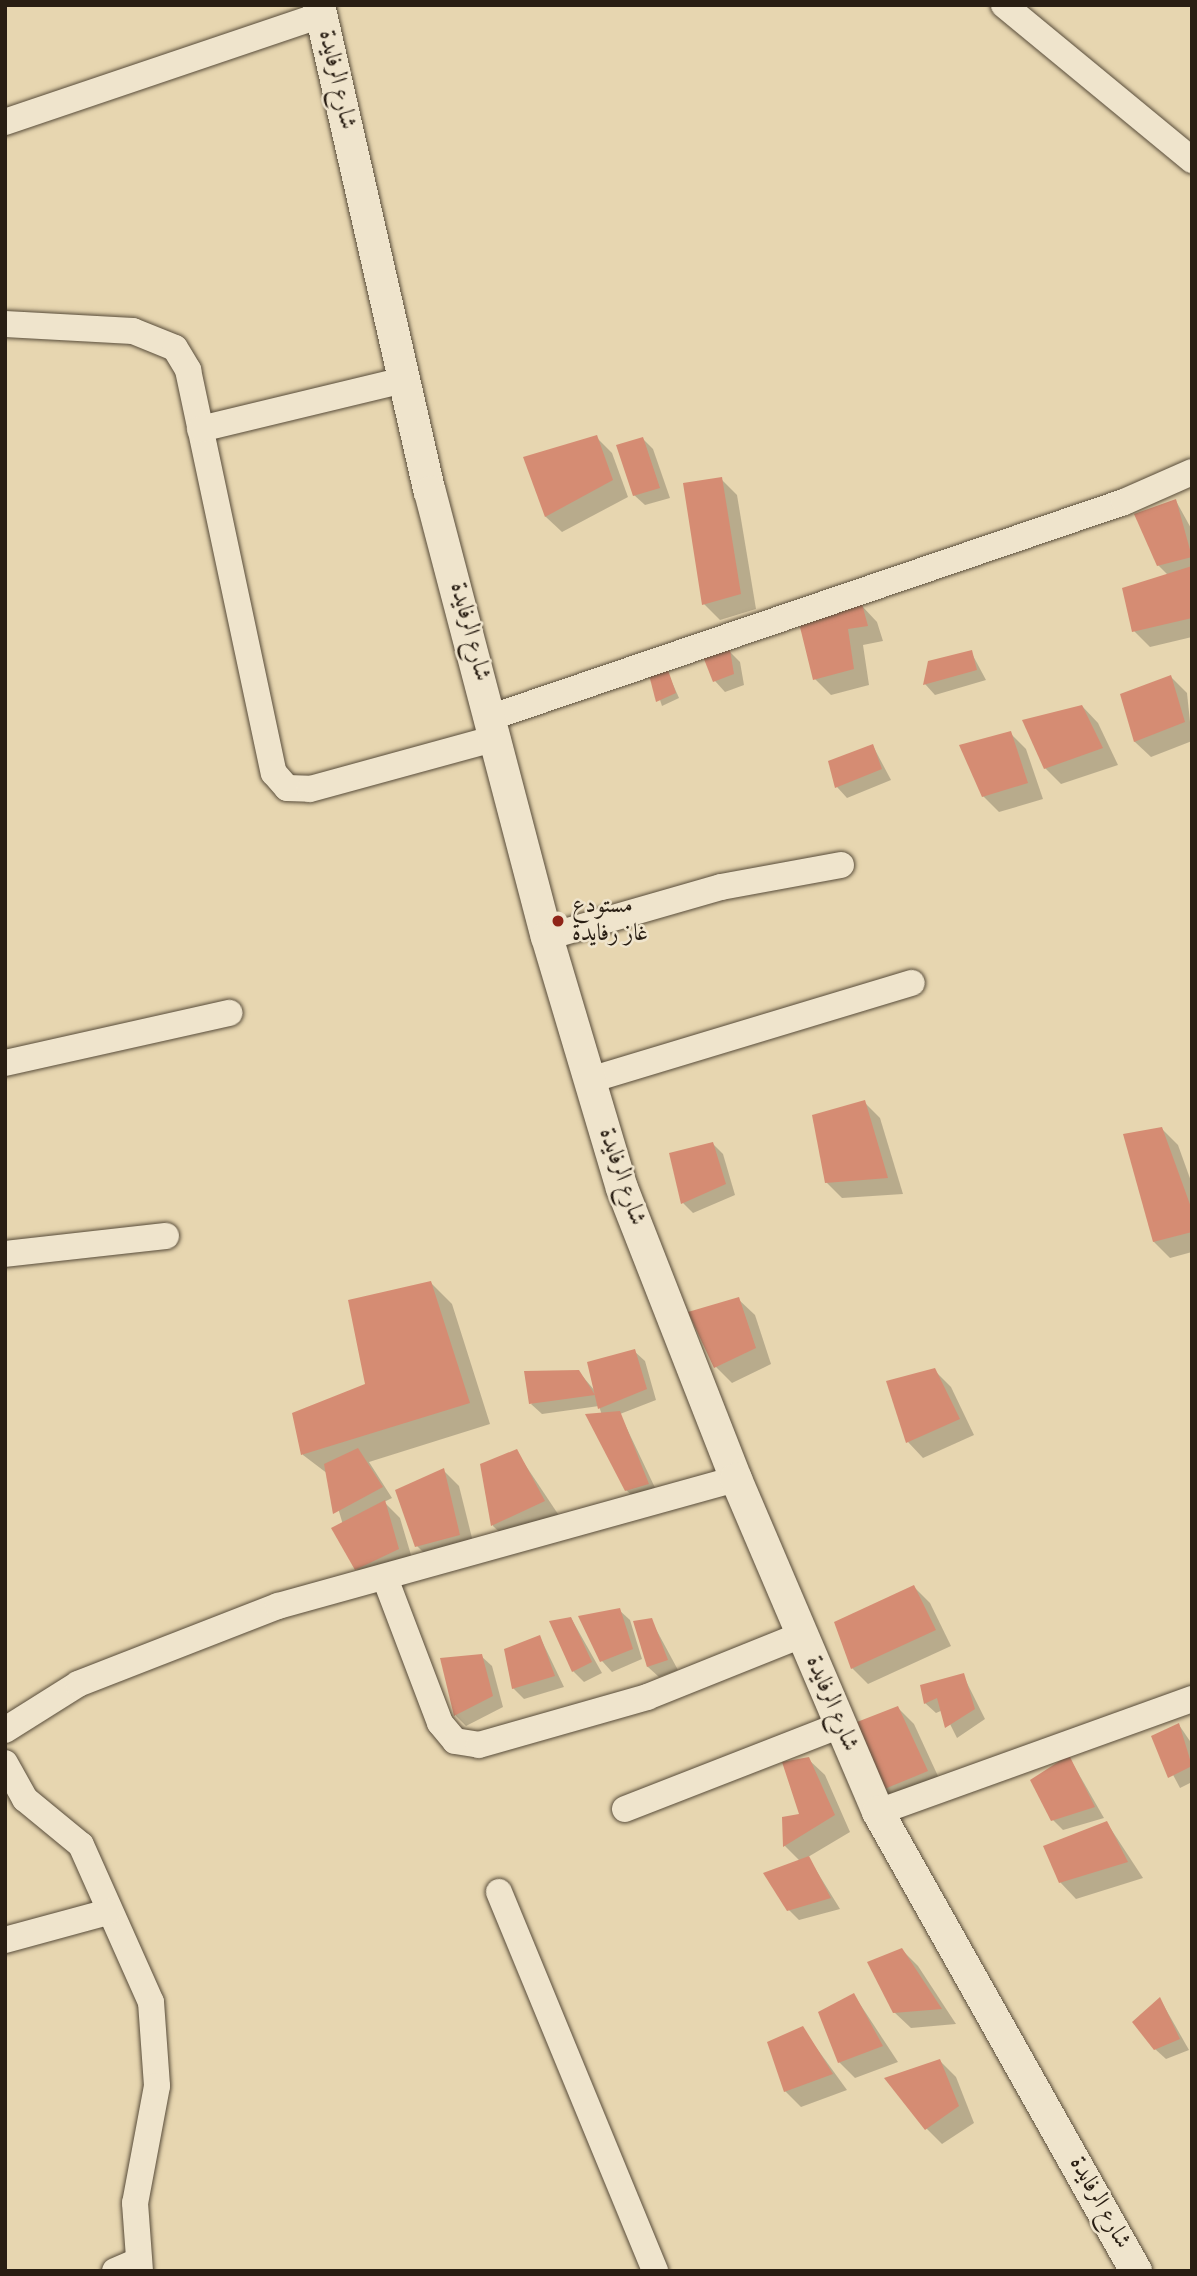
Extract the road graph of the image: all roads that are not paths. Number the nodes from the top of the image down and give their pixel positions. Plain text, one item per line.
1 (1004, 5) edge
2 (320, 10) edge
3 (5, 122) edge
4 (1192, 160) edge
5 (5, 324) edge
6 (404, 380) junction
7 (200, 429) junction
8 (1192, 472) edge
9 (495, 727) junction
10 (841, 865) dead end
11 (547, 937) junction
12 (912, 983) dead end
13 (229, 1013) dead end
14 (5, 1063) edge
15 (590, 1080) junction
16 (166, 1236) dead end
17 (5, 1254) edge
18 (736, 1479) junction
19 (385, 1578) junction
20 (801, 1635) junction
21 (1192, 1699) edge
22 (840, 1725) junction
23 (5, 1730) edge
24 (5, 1763) edge
25 (625, 1809) dead end
26 (878, 1812) junction
27 (499, 1892) dead end
28 (108, 1912) junction
29 (5, 1940) edge
30 (131, 2268) edge
31 (655, 2271) edge
32 (1136, 2271) edge

1 - 4 street
2 - 3 street
2 - 6 street, شارع الرفايدة
5 - 7 street
6 - 7 street
6 - 9 street, شارع الرفايدة
7 - 9 street
8 - 9 street
9 - 11 street, شارع الرفايدة
10 - 11 street
11 - 15 street, شارع الرفايدة
12 - 15 street
13 - 14 street
15 - 18 street, شارع الرفايدة
16 - 17 street
18 - 19 street
18 - 20 street, شارع الرفايدة
19 - 20 street
19 - 23 street
20 - 22 street, شارع الرفايدة
21 - 26 street
22 - 25 street
22 - 26 street, شارع الرفايدة
24 - 28 street
26 - 32 street, شارع الرفايدة
27 - 31 street
28 - 29 street
28 - 30 street

